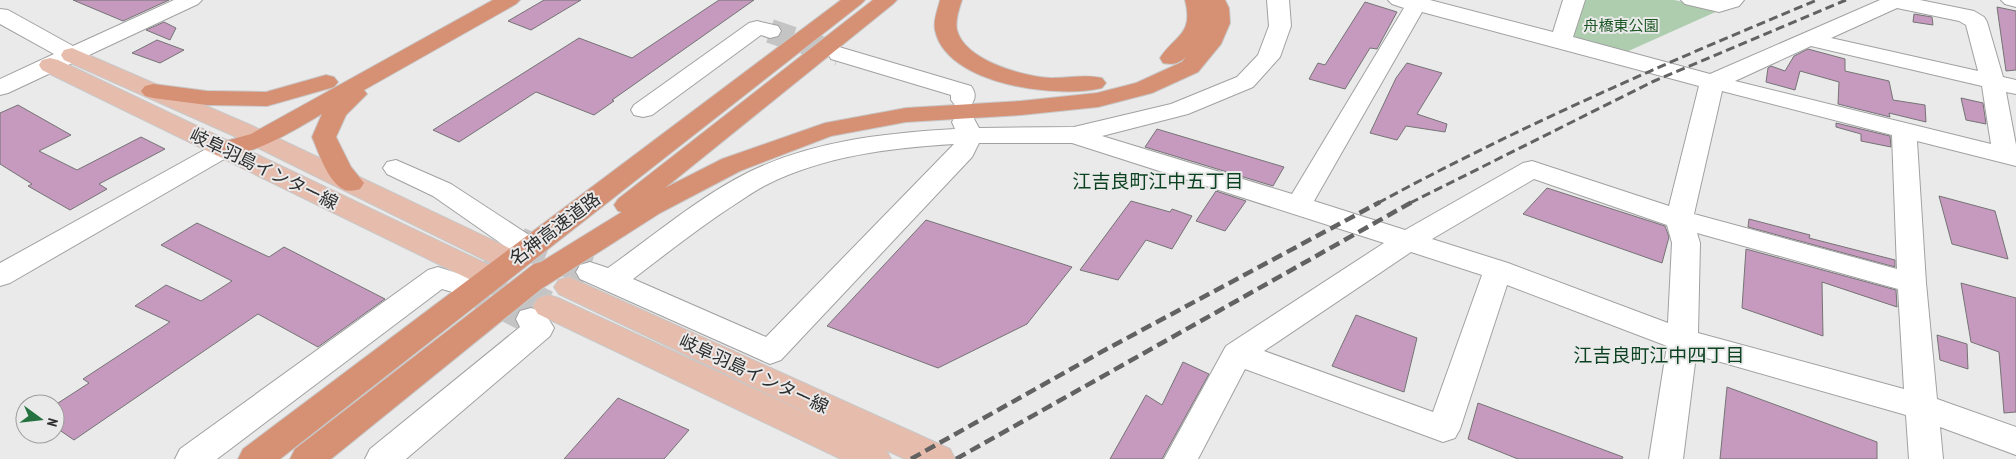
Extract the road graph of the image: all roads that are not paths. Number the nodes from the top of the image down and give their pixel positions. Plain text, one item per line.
1 (191, 0) edge
2 (471, 0) edge
3 (509, 0) edge
4 (828, 0) edge
5 (854, 0) edge
6 (886, 0) edge
7 (951, 0) edge
8 (1196, 0) edge
9 (1214, 0) edge
10 (1278, 0) edge
11 (1574, 0) edge
12 (1692, 0) edge
13 (1733, 0) edge
14 (2012, 0) edge
15 (1411, 1) edge
16 (1895, 1) edge
17 (2016, 1) edge
18 (0, 15) edge
19 (770, 31) tunnel mouth
20 (0, 36) edge
21 (1808, 39) junction
22 (1561, 41) junction
23 (839, 54) tunnel mouth
24 (61, 60) junction
25 (380, 72) junction
26 (326, 82) junction
27 (1712, 82) junction
28 (2004, 84) edge
29 (0, 88) edge
30 (153, 91) junction
31 (643, 110) dead end
32 (965, 118) junction
33 (1904, 129) junction
34 (1074, 135) junction
35 (242, 139) junction
36 (2011, 156) edge
37 (396, 168) dead end
38 (351, 183) junction
39 (1298, 206) junction
40 (1679, 219) junction
41 (1407, 241) junction
42 (517, 249) junction
43 (1498, 270) junction
44 (0, 276) edge
45 (470, 278) joint
46 (530, 282) junction
47 (1912, 283) junction
48 (570, 293) junction
49 (1682, 340) junction
50 (1237, 354) junction
51 (746, 356) junction
52 (1922, 407) junction
53 (2016, 441) edge
54 (192, 459) edge
55 (255, 459) edge
56 (307, 459) edge
57 (382, 459) edge
58 (874, 459) edge
59 (938, 459) edge
60 (1181, 459) edge
61 (1666, 459) edge
62 (1926, 459) edge

1 - 24 street
2 - 26 highway
3 - 25 highway
4 - 42 highway
5 - 42 highway, 名神高速道路
6 - 46 highway, 名神高速道路
7 - 8 highway
9 - 46 highway
10 - 34 street
11 - 22 street
12 - 13 street
14 - 17 street
15 - 22 street
15 - 39 street
16 - 21 street
16 - 28 street
18 - 24 street
19 - 31 street
20 - 24 street
21 - 27 street
21 - 28 street
22 - 27 street
23 - 32 street
24 - 29 street
24 - 30 main road, 岐阜羽島インター線
24 - 35 main road, 岐阜羽島インター線
25 - 35 highway
25 - 38 highway
26 - 30 highway
26 - 35 highway
27 - 33 street
27 - 40 street
28 - 36 street
30 - 35 main road, 岐阜羽島インター線
32 - 34 street
32 - 48 street
32 - 51 street
33 - 36 street
33 - 47 street
34 - 39 street
35 - 38 main road, 岐阜羽島インター線
35 - 44 street
35 - 45 main road, 岐阜羽島インター線
37 - 42 street
38 - 42 main road, 岐阜羽島インター線
39 - 41 street
40 - 41 street
40 - 47 street
40 - 49 street
41 - 43 street
41 - 50 street
42 - 55 highway, 名神高速道路
43 - 49 street
43 - 50 street
45 - 54 street
46 - 56 highway, 名神高速道路
47 - 52 street
48 - 51 main road, 岐阜羽島インター線
48 - 51 street
48 - 57 street
48 - 58 main road, 岐阜羽島インター線
49 - 52 street
49 - 61 street
50 - 60 street
51 - 59 main road, 岐阜羽島インター線
52 - 53 street
52 - 62 street

